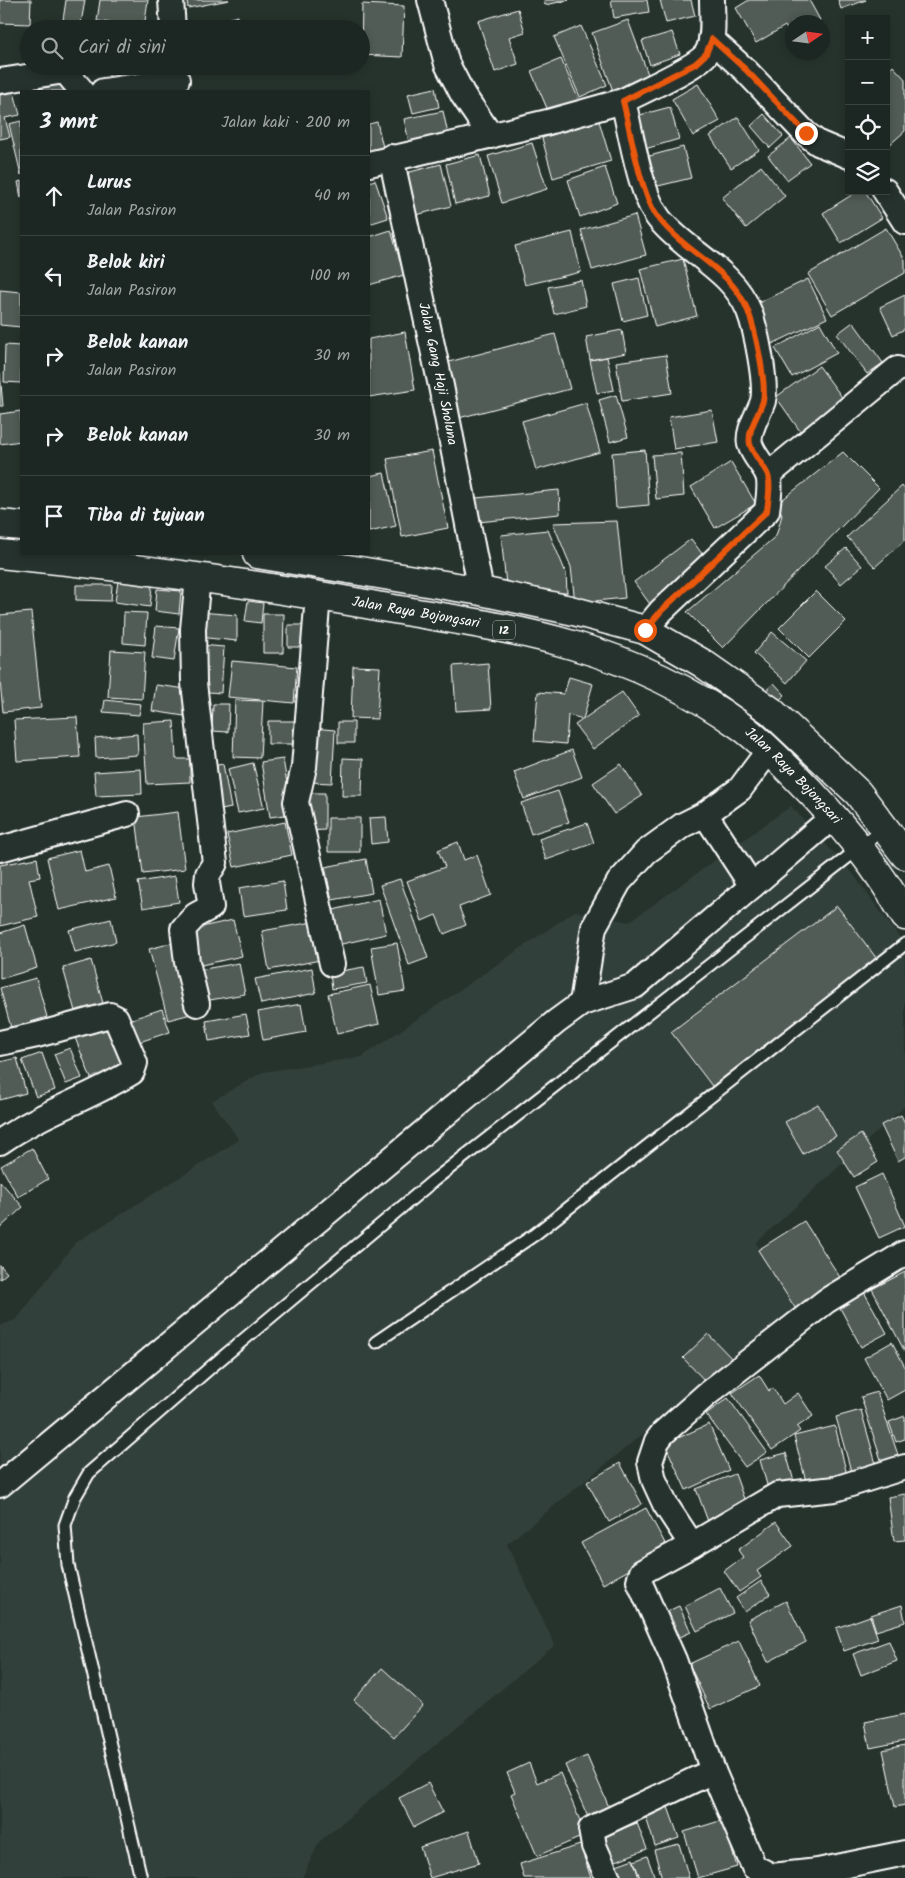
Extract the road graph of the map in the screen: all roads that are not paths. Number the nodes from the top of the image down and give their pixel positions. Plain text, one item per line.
1 (171, 0) edge
2 (430, 0) edge
3 (712, 0) edge
4 (172, 20) edge
5 (712, 39) junction
6 (39, 75) edge
7 (69, 75) edge
8 (177, 79) edge
9 (0, 81) edge
10 (81, 90) edge
11 (109, 90) edge
12 (623, 101) junction
13 (491, 136) junction
14 (845, 154) edge
15 (380, 161) edge
16 (888, 195) edge
17 (905, 222) edge
18 (897, 368) dead end
19 (768, 475) junction
20 (0, 524) edge
21 (20, 526) edge
22 (0, 554) edge
23 (263, 555) edge
24 (198, 577) junction
25 (481, 591) junction
26 (318, 595) junction
27 (645, 630) junction
28 (769, 750) junction
29 (128, 814) dead end
30 (705, 814) junction
31 (834, 816) junction
32 (885, 828) junction
33 (0, 849) edge
34 (860, 850) junction
35 (905, 855) edge
36 (752, 886) junction
37 (905, 916) edge
38 (905, 944) edge
39 (332, 964) dead end
40 (582, 1003) junction
41 (197, 1004) dead end
42 (0, 1043) edge
43 (0, 1142) edge
44 (905, 1253) edge
45 (376, 1342) dead end
46 (905, 1466) edge
47 (0, 1485) edge
48 (692, 1545) junction
49 (713, 1771) junction
50 (905, 1853) edge
51 (818, 1874) edge
52 (141, 1878) edge
53 (608, 1878) edge

1 - 4 street
2 - 13 street
3 - 5 street
5 - 12 street
5 - 14 street
6 - 9 street
7 - 10 street
8 - 11 street
12 - 13 street
12 - 19 street
13 - 15 street
15 - 25 street, Jalan Gang Haji Sholuna
16 - 17 street
18 - 19 street
19 - 27 street
20 - 21 highway
22 - 24 highway, Jalan Raya Bojongsari / 12
23 - 25 highway
24 - 26 highway, Jalan Raya Bojongsari / 12
24 - 41 street
25 - 27 highway
26 - 28 highway, Jalan Raya Bojongsari / 12
26 - 39 street
27 - 32 highway
28 - 30 street
28 - 31 highway, Jalan Raya Bojongsari / 12
29 - 33 street
30 - 36 street
30 - 40 street
31 - 34 highway, Jalan Raya Bojongsari / 12
31 - 36 street
32 - 34 lane
32 - 35 highway
34 - 37 highway, Jalan Raya Bojongsari / 12
34 - 52 lane
36 - 40 street
38 - 45 lane
40 - 47 street
42 - 43 street
44 - 48 street
46 - 48 street
48 - 49 street
49 - 51 street
49 - 53 street
50 - 51 street

